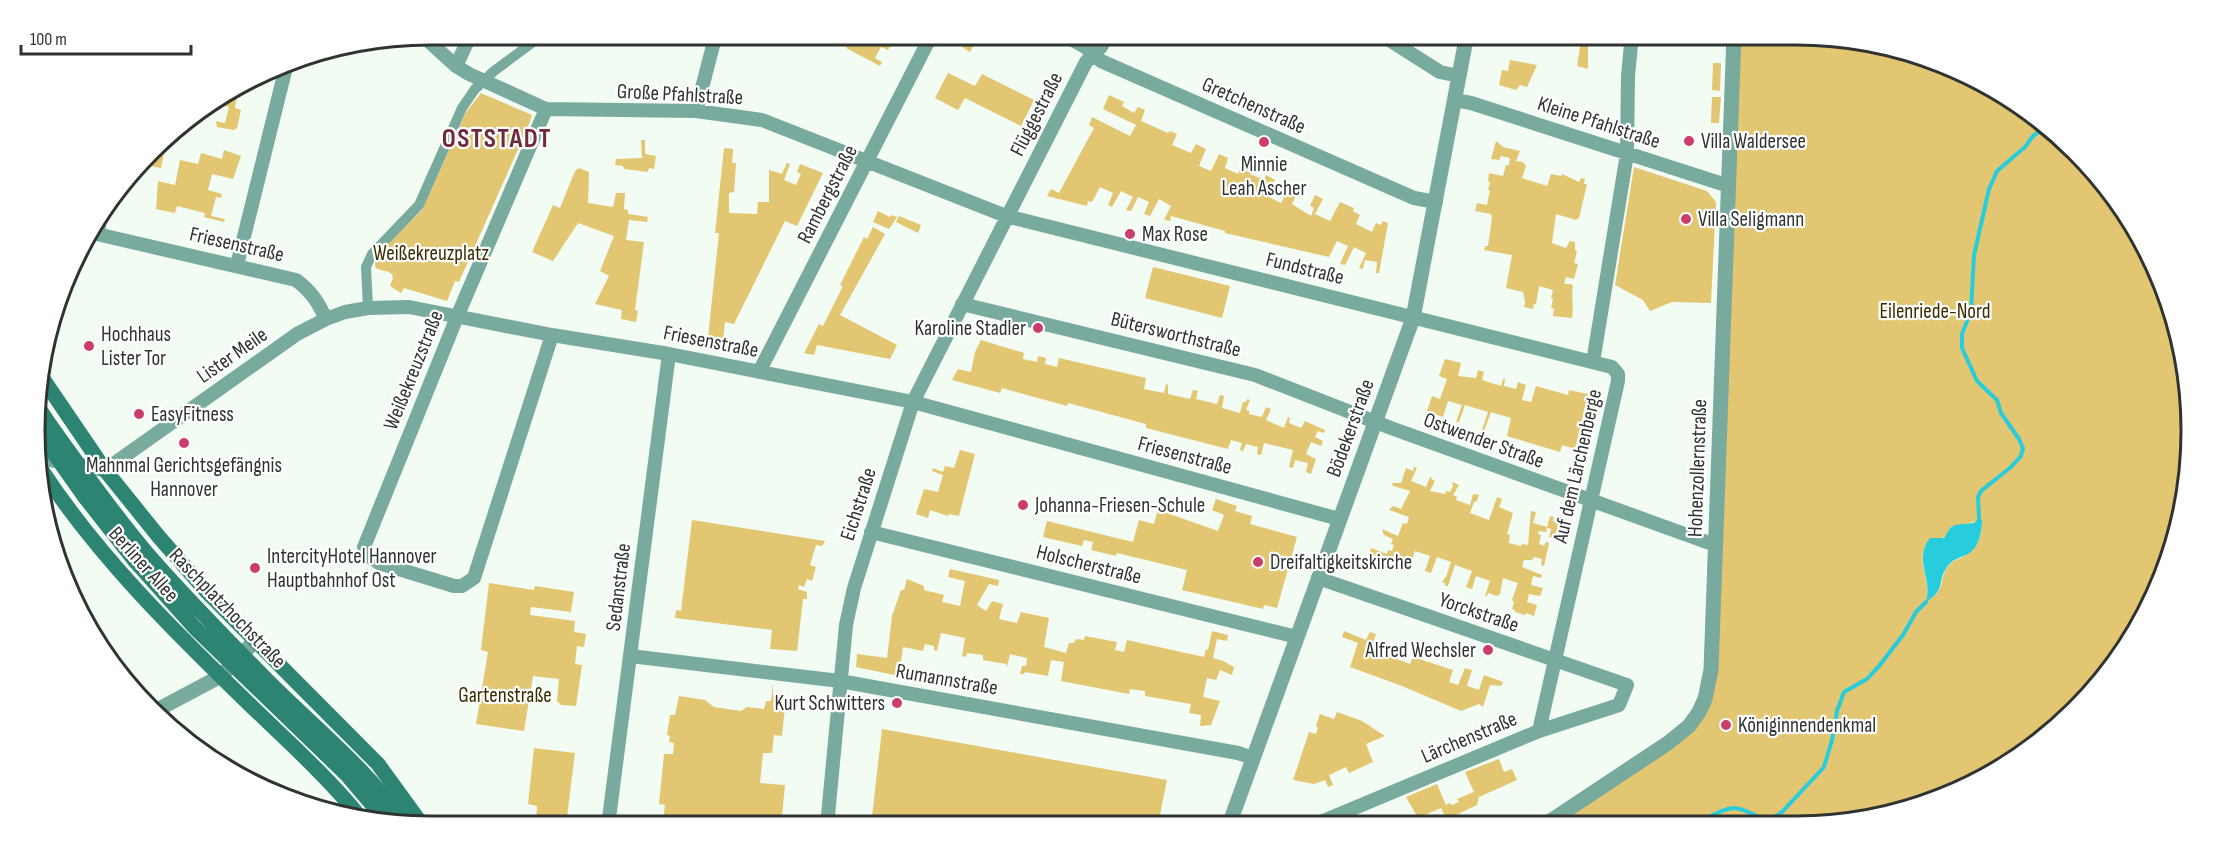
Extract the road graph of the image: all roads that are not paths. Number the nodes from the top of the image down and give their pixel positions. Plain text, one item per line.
1 (433, 45) edge
2 (466, 45) edge
3 (528, 45) edge
4 (713, 45) edge
5 (926, 45) edge
6 (1081, 45) edge
7 (1102, 45) edge
8 (1397, 45) edge
9 (1465, 45) edge
10 (1631, 45) edge
11 (1734, 45) edge
12 (1094, 54) junction
13 (456, 66) junction
14 (284, 73) edge
15 (1459, 76) junction
16 (483, 81) junction
17 (1455, 100) junction
18 (546, 109) junction
19 (696, 111) junction
20 (1627, 154) junction
21 (867, 162) junction
22 (1729, 186) junction
23 (1436, 202) junction
24 (1006, 216) junction
25 (99, 234) edge
26 (237, 265) junction
27 (962, 304) junction
28 (368, 308) junction
29 (457, 317) junction
30 (1413, 318) junction
31 (326, 319) junction
32 (552, 335) junction
33 (669, 354) junction
34 (1593, 362) junction
35 (759, 372) junction
36 (48, 386) edge
37 (913, 402) junction
38 (46, 417) edge
39 (1374, 422) junction
40 (45, 442) edge
41 (47, 468) edge
42 (105, 470) junction
43 (48, 476) edge
44 (1590, 501) junction
45 (1340, 519) junction
46 (871, 532) junction
47 (1715, 545) junction
48 (1318, 578) junction
49 (1297, 637) junction
50 (255, 641) junction
51 (630, 656) junction
52 (1554, 660) junction
53 (221, 676) junction
54 (840, 681) junction
55 (1627, 685) joint
56 (322, 706) junction
57 (162, 707) edge
58 (1539, 730) junction
59 (1253, 758) junction
60 (352, 808) edge
61 (379, 813) edge
62 (398, 814) edge
63 (415, 815) edge
64 (609, 816) edge
65 (828, 816) edge
66 (1232, 816) edge
67 (1335, 816) edge
68 (1558, 816) edge

1 - 13 street, Große Pfahlstraße
2 - 13 street
3 - 16 street
4 - 19 street
5 - 21 street, Rambergstraße
6 - 12 street, Gretchenstraße
7 - 12 street, Flüggestraße
8 - 15 street
9 - 15 street, Bödekerstraße
10 - 20 street, Auf dem Lärchenberge
11 - 22 street, Hohenzollernstraße
12 - 23 street, Gretchenstraße
12 - 24 street, Flüggestraße
13 - 16 street, Große Pfahlstraße
14 - 26 street
15 - 17 street, Bödekerstraße
16 - 18 street, Große Pfahlstraße
16 - 28 street
17 - 20 street, Kleine Pfahlstraße
17 - 23 street, Bödekerstraße
18 - 19 street, Große Pfahlstraße
18 - 29 street, Weißekreuzstraße
19 - 21 street, Große Pfahlstraße
20 - 22 street, Kleine Pfahlstraße
20 - 34 street, Auf dem Lärchenberge
21 - 24 street, Große Pfahlstraße
21 - 35 street, Rambergstraße
22 - 47 street, Hohenzollernstraße
23 - 30 street, Bödekerstraße
24 - 27 street, Eichstraße
24 - 30 street, Fundstraße
25 - 26 street, Friesenstraße
26 - 31 street, Friesenstraße
27 - 37 street, Eichstraße
27 - 39 street, Bütersworthstraße
28 - 29 street, Friesenstraße
28 - 31 street, Friesenstraße
29 - 32 street, Friesenstraße
29 - 32 street, Weißekreuzstraße
30 - 34 street, Fundstraße
30 - 39 street, Bödekerstraße
31 - 42 street, Lister Meile
32 - 33 street, Friesenstraße
33 - 35 street, Friesenstraße
33 - 51 street, Sedanstraße
34 - 44 street, Auf dem Lärchenberge
35 - 37 street, Friesenstraße
36 - 42 main road, Berliner Allee
37 - 45 street, Friesenstraße
37 - 46 street, Eichstraße
38 - 62 main road, Raschplatzhochstraße, bridge
39 - 44 street, Ostwender Straße
39 - 45 street, Bödekerstraße
40 - 61 main road, Raschplatzhochstraße, bridge
41 - 42 street
42 - 50 main road, Berliner Allee
43 - 53 main road, Berliner Allee
44 - 47 street, Ostwender Straße
44 - 52 street, Auf dem Lärchenberge
45 - 48 street, Bödekerstraße
46 - 49 street, Holscherstraße
46 - 54 street, Eichstraße
47 - 68 street, Hohenzollernstraße
48 - 49 street, Bödekerstraße
48 - 52 street, Yorckstraße
49 - 59 street, Bödekerstraße
50 - 53 street
50 - 56 main road, Berliner Allee
51 - 54 street, Rumannstraße
51 - 64 street, Sedanstraße
52 - 55 street, Yorckstraße
52 - 58 street, Auf dem Lärchenberge
53 - 56 main road, Berliner Allee
53 - 57 street
53 - 60 main road, Berliner Allee
54 - 59 street, Rumannstraße
54 - 65 street, Eichstraße
55 - 58 street, Lärchenstraße
56 - 63 main road, Berliner Allee
58 - 67 street, Lärchenstraße
59 - 66 street, Bödekerstraße

